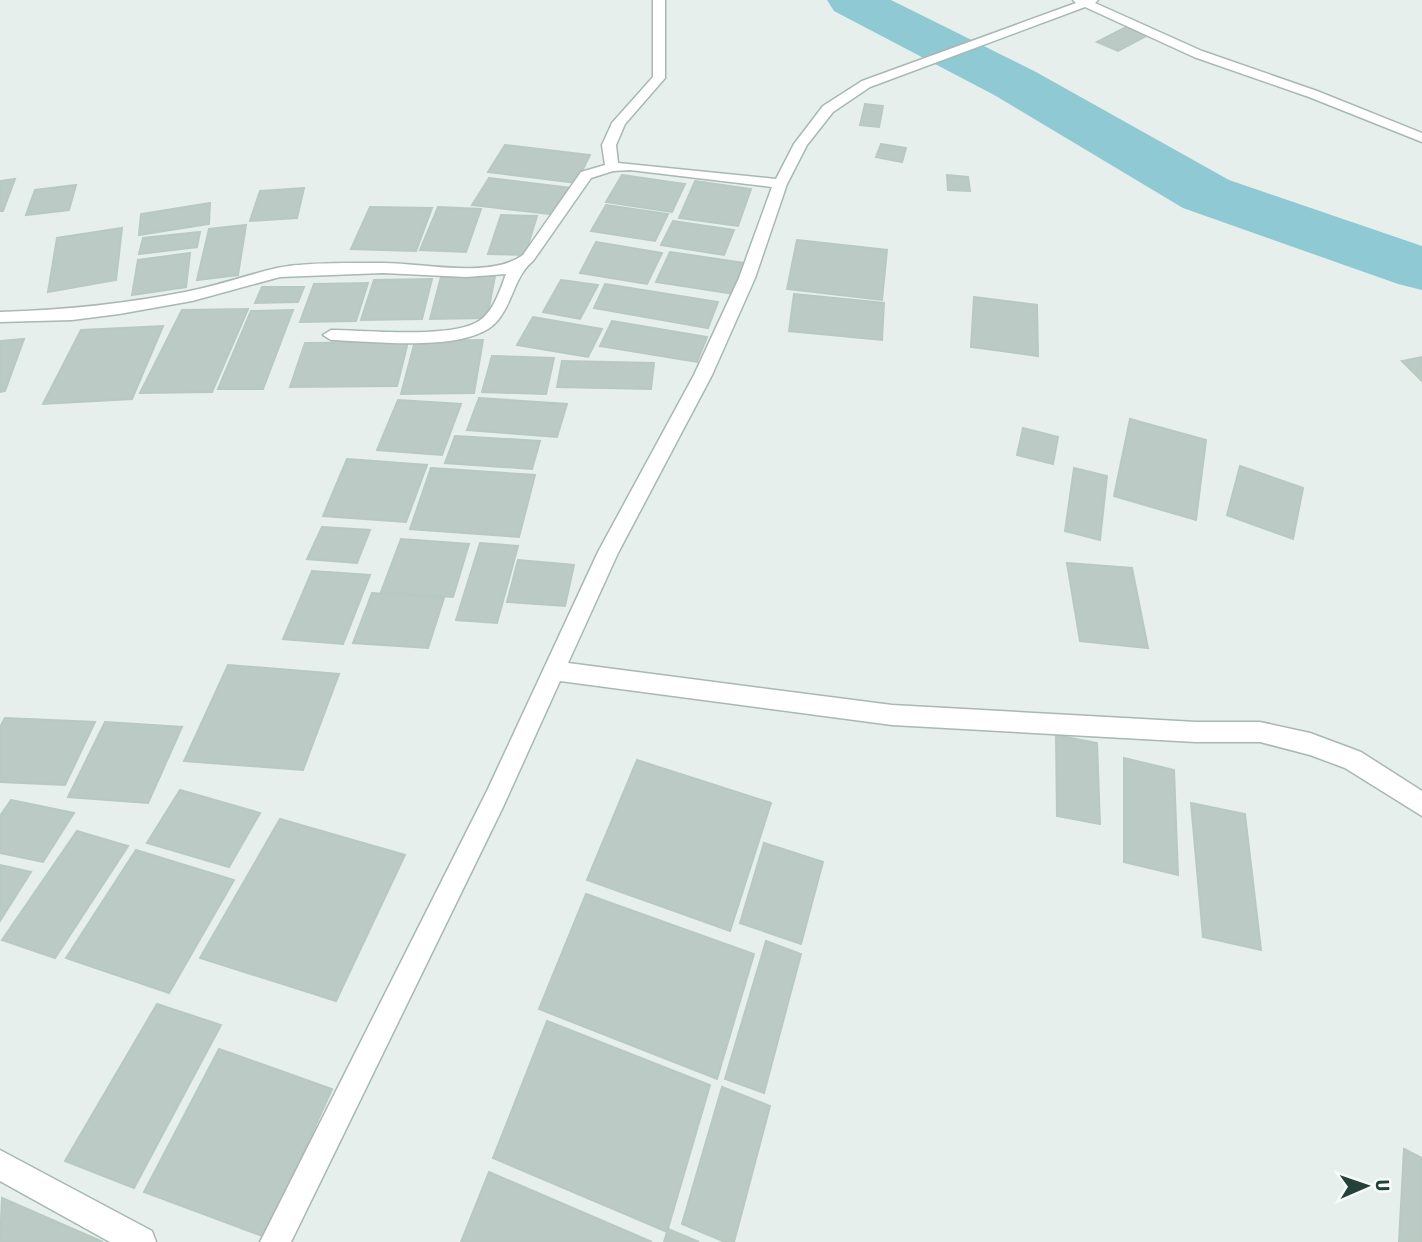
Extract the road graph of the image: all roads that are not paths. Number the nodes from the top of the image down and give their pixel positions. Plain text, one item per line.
1 (659, 0) edge
2 (1086, 1) edge
3 (1422, 138) edge
4 (612, 167) junction
5 (779, 184) junction
6 (516, 267) junction
7 (0, 317) edge
8 (331, 335) dead end
9 (553, 671) junction
10 (1422, 804) edge
11 (0, 1165) edge
12 (141, 1242) edge
13 (275, 1242) edge

1 - 4 street
2 - 3 street
2 - 5 street
4 - 5 street
4 - 6 street
5 - 9 street
6 - 7 street
6 - 8 street
9 - 10 street
9 - 13 street
11 - 12 street

